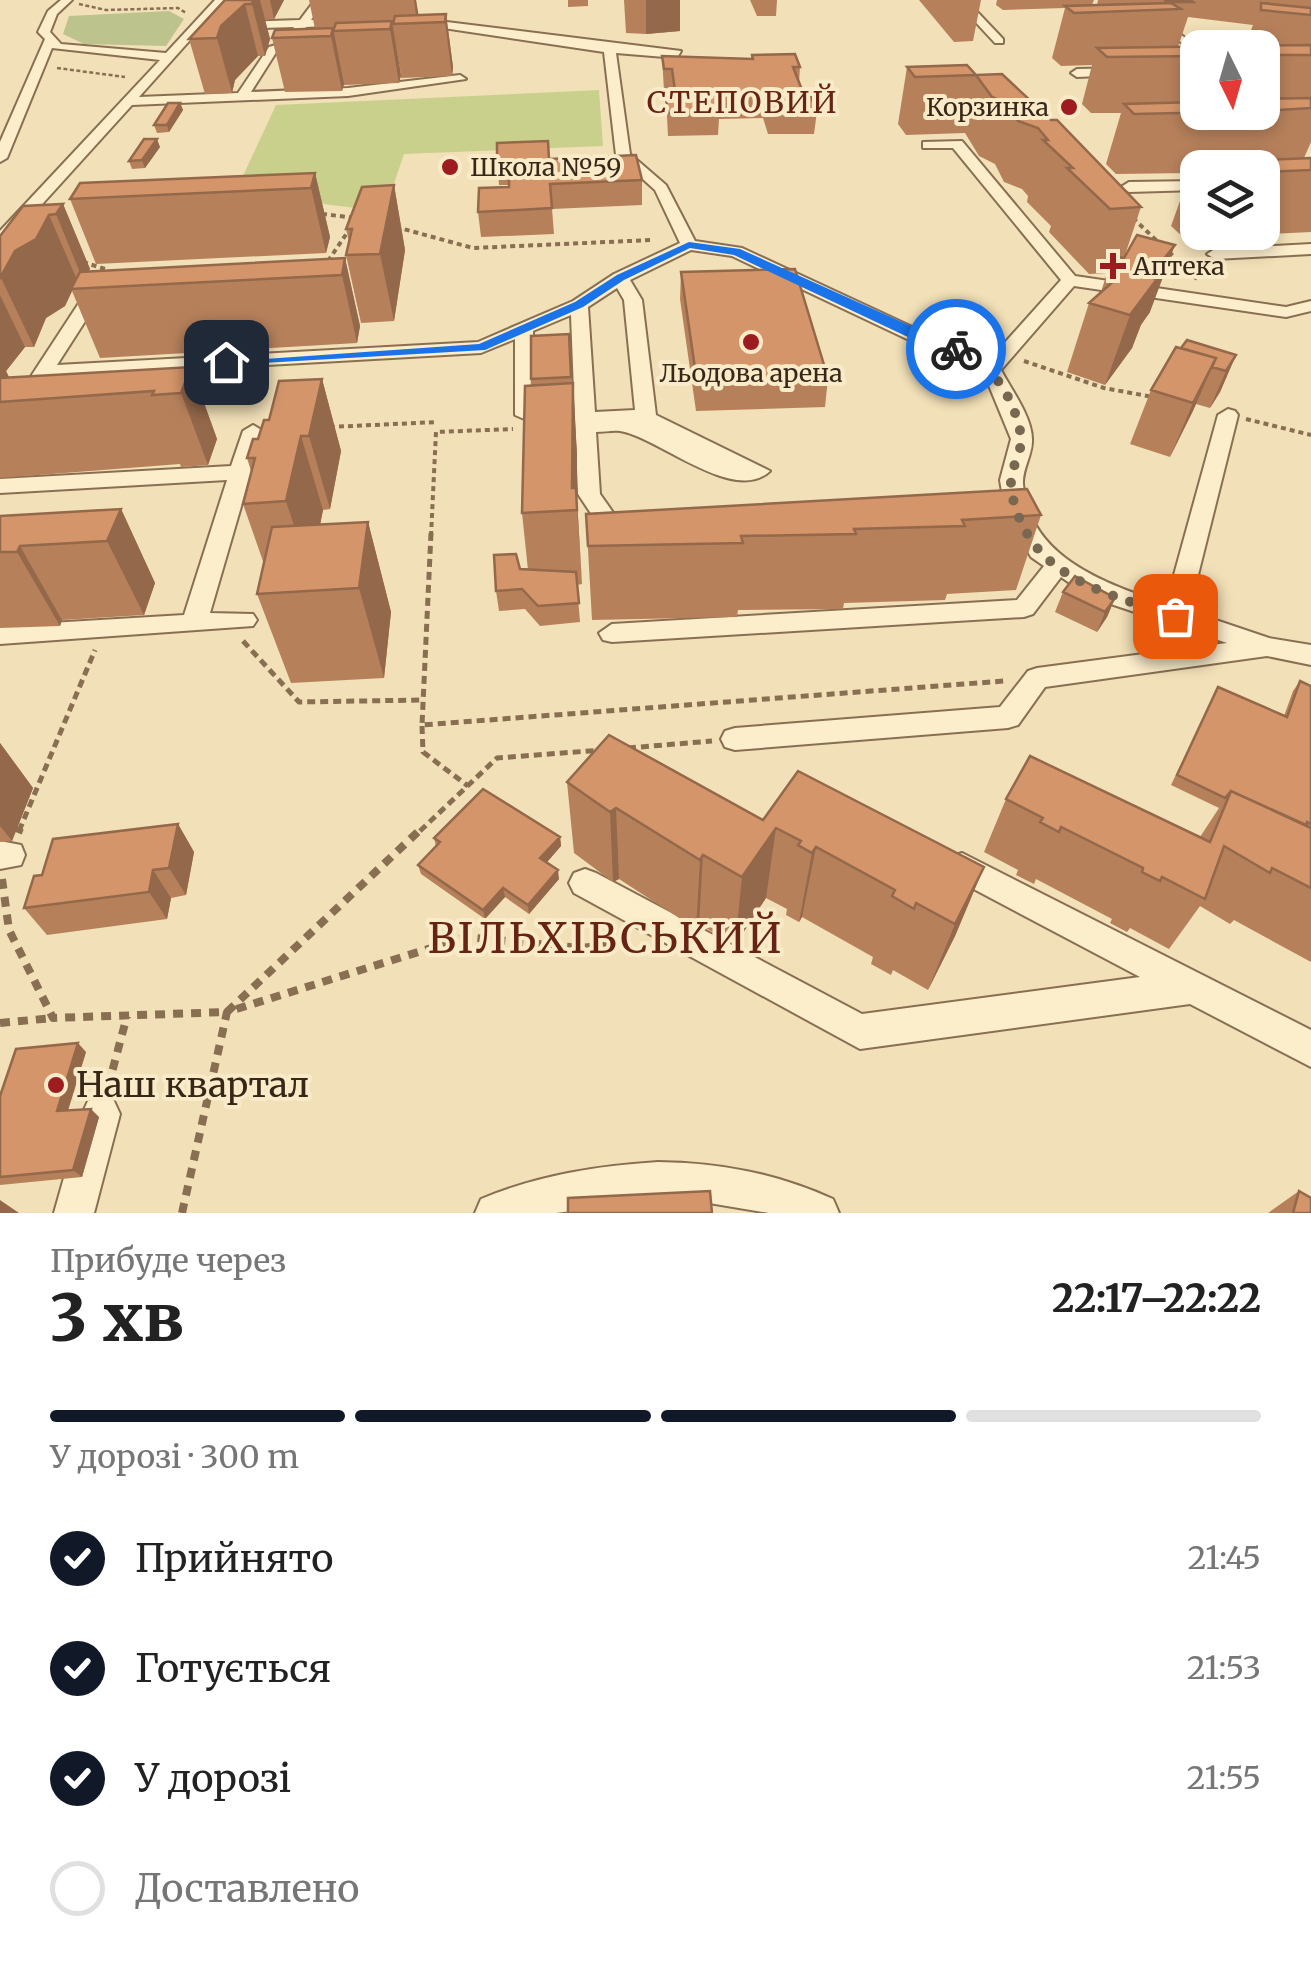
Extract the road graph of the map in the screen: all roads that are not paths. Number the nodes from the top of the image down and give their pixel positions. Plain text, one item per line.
1 (70, 0) edge
2 (221, 0) edge
3 (320, 0) edge
4 (960, 0) edge
5 (1151, 0) edge
6 (401, 20) edge
7 (366, 21) edge
8 (202, 23) junction
9 (436, 23) junction
10 (299, 24) junction
11 (1180, 39) edge
12 (50, 40) junction
13 (427, 40) edge
14 (999, 40) dead end
15 (304, 44) dead end
16 (287, 45) junction
17 (610, 48) junction
18 (677, 54) edge
19 (170, 56) junction
20 (1146, 70) edge
21 (1077, 73) dead end
22 (460, 79) dead end
23 (243, 96) junction
24 (130, 101) junction
25 (928, 146) dead end
26 (0, 158) edge
27 (1180, 185) edge
28 (1130, 187) dead end
29 (0, 241) edge
30 (689, 245) junction
31 (1311, 248) edge
32 (1215, 254) dead end
33 (116, 272) edge
34 (628, 274) junction
35 (1070, 280) junction
36 (579, 305) junction
37 (1311, 306) edge
38 (524, 328) junction
39 (999, 362) junction
40 (44, 372) junction
41 (0, 395) edge
42 (1228, 415) road end
43 (573, 417) junction
44 (252, 431) dead end
45 (240, 472) junction
46 (0, 486) edge
47 (612, 528) edge
48 (1058, 564) junction
49 (1175, 616) junction
50 (235, 620) road end
51 (194, 623) junction
52 (612, 634) dead end
53 (0, 635) edge
54 (1268, 647) junction
55 (1311, 655) edge
56 (734, 739) road end
57 (962, 867) edge
58 (585, 883) dead end
59 (1192, 987) junction
60 (1311, 1049) edge
61 (102, 1114) road end
62 (74, 1213) edge
63 (494, 1213) edge
64 (819, 1213) edge

1 - 12 street
2 - 8 street
3 - 10 street
4 - 14 street
5 - 11 street
6 - 9 street
7 - 10 street
8 - 10 street
8 - 19 street
9 - 13 street
9 - 17 street
10 - 16 street
12 - 19 street
12 - 26 street
15 - 16 street
16 - 23 street
17 - 18 street
17 - 30 street
19 - 24 street
20 - 21 street
22 - 23 street
23 - 24 street
24 - 29 street
25 - 35 street
27 - 28 street
30 - 34 street
30 - 39 street
31 - 32 street
33 - 40 street
34 - 36 street
34 - 43 street
35 - 37 street
35 - 39 street
36 - 38 street
36 - 43 street
38 - 40 street
38 - 43 street
39 - 48 street
40 - 41 street
42 - 49 street
43 - 47 street
44 - 45 street
45 - 46 street
45 - 51 street
48 - 49 street
48 - 52 street
49 - 54 street
50 - 51 street
51 - 53 street
54 - 55 street
54 - 56 street
57 - 59 street
58 - 59 street
59 - 60 street
61 - 62 street
63 - 64 street

